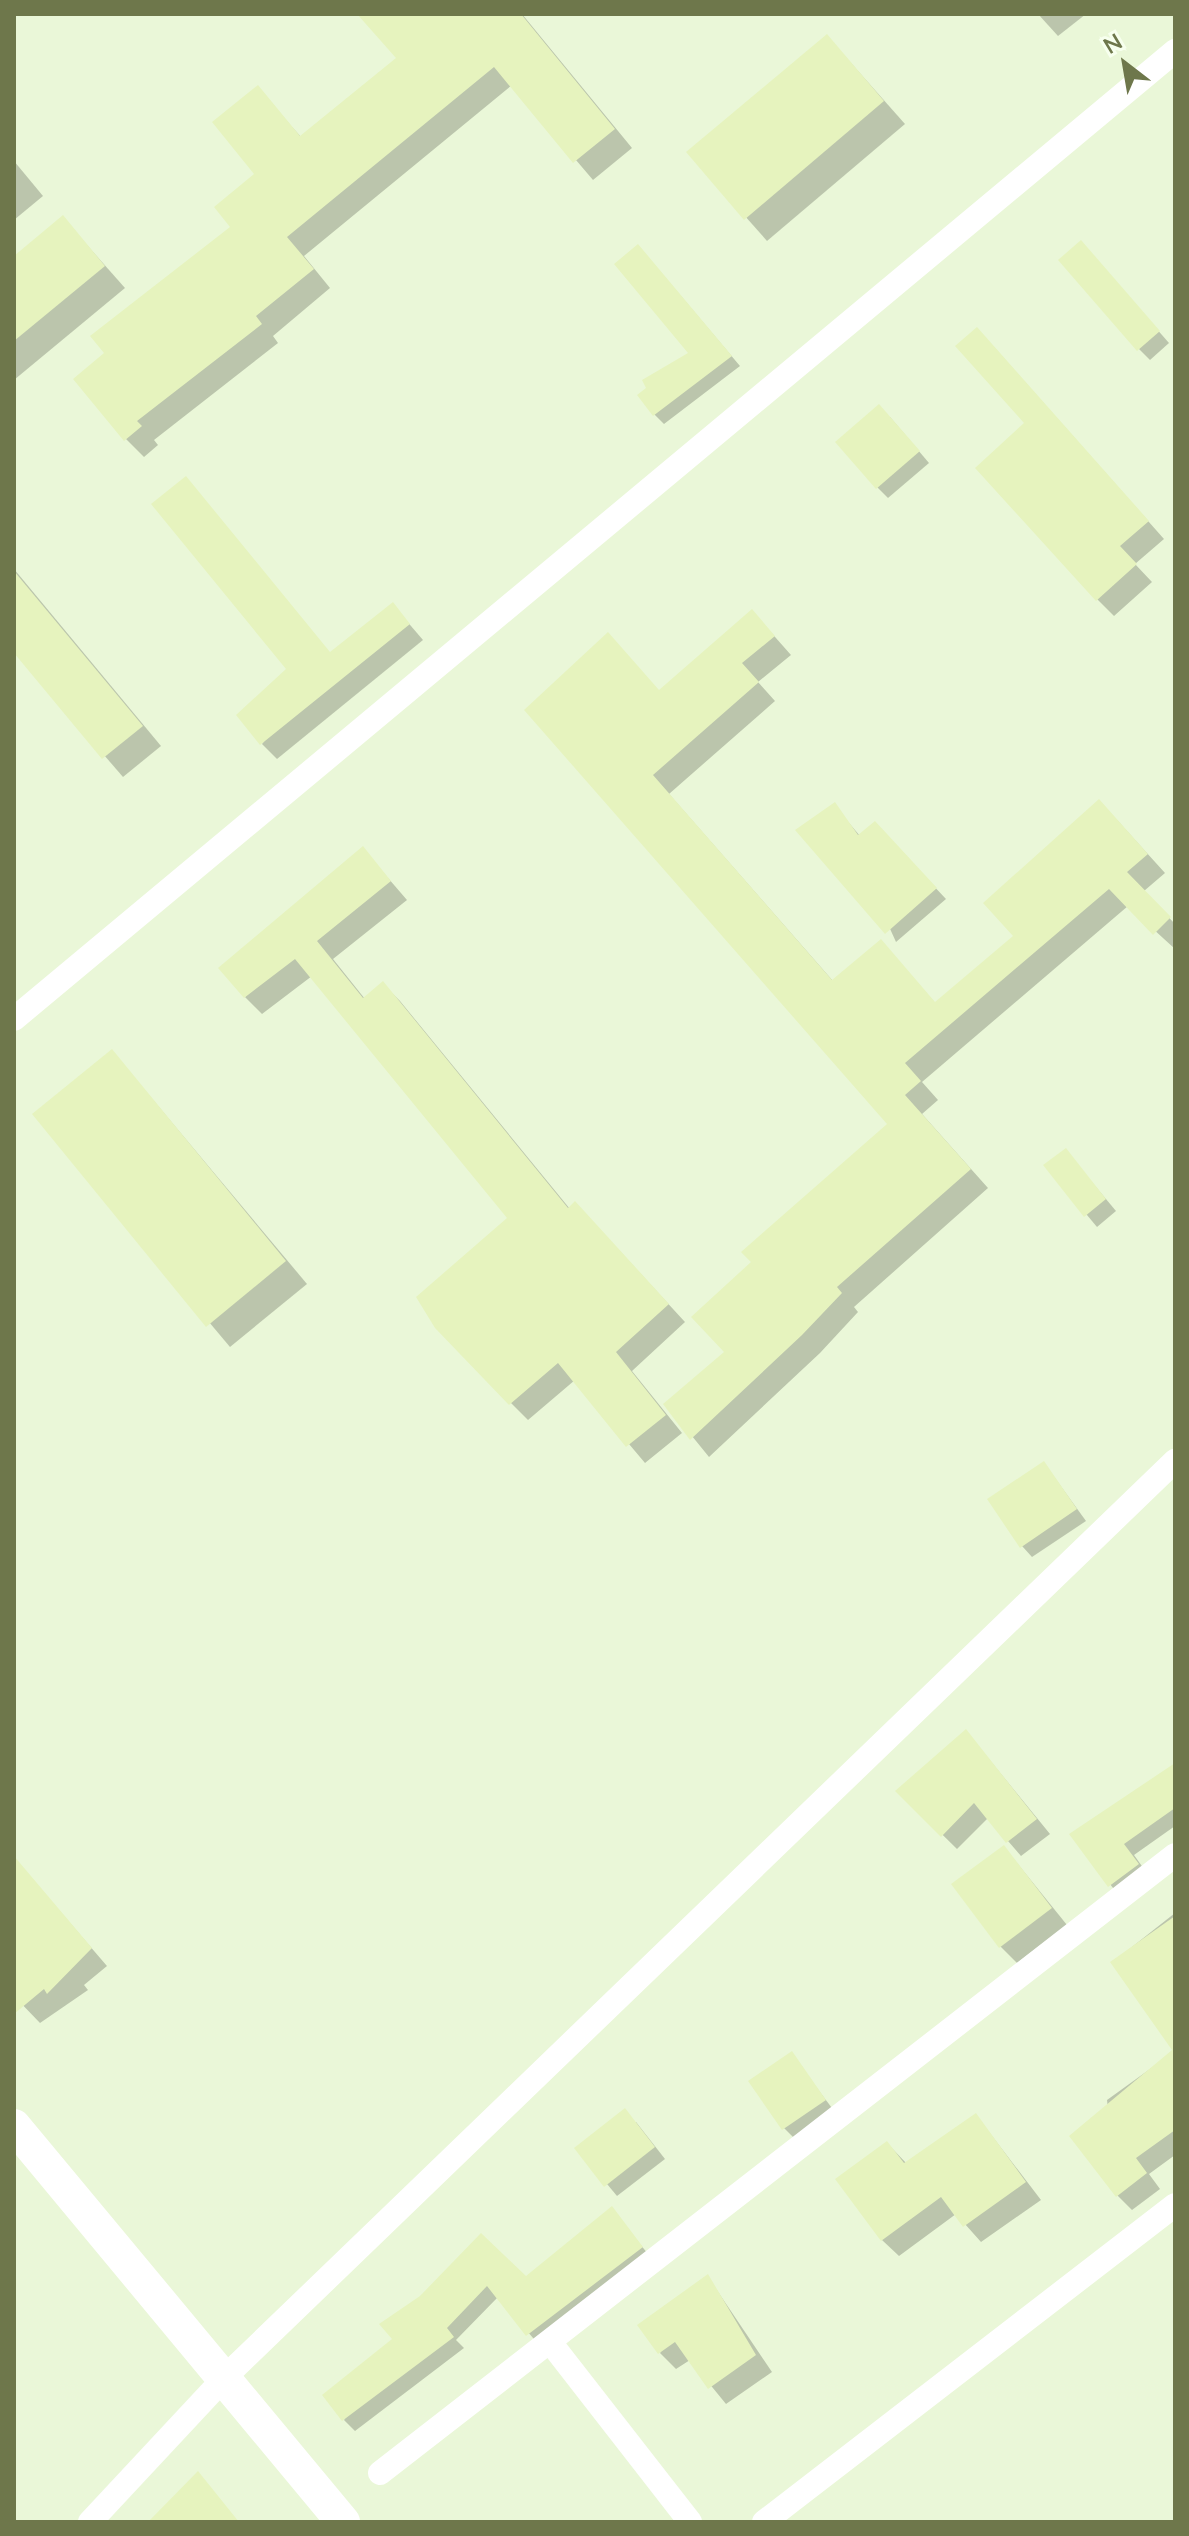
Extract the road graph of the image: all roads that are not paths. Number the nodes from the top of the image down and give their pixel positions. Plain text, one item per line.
1 (1175, 51) edge
2 (14, 1019) edge
3 (1175, 1461) edge
4 (1175, 1855) edge
5 (14, 2126) edge
6 (1175, 2205) edge
7 (550, 2342) junction
8 (225, 2377) junction
9 (380, 2473) dead end
10 (90, 2522) edge
11 (343, 2522) edge
12 (690, 2522) edge
13 (764, 2522) edge

1 - 2 street
3 - 8 street
4 - 7 street
5 - 8 street
6 - 13 street
7 - 9 street
7 - 12 street
8 - 10 street
8 - 11 street

